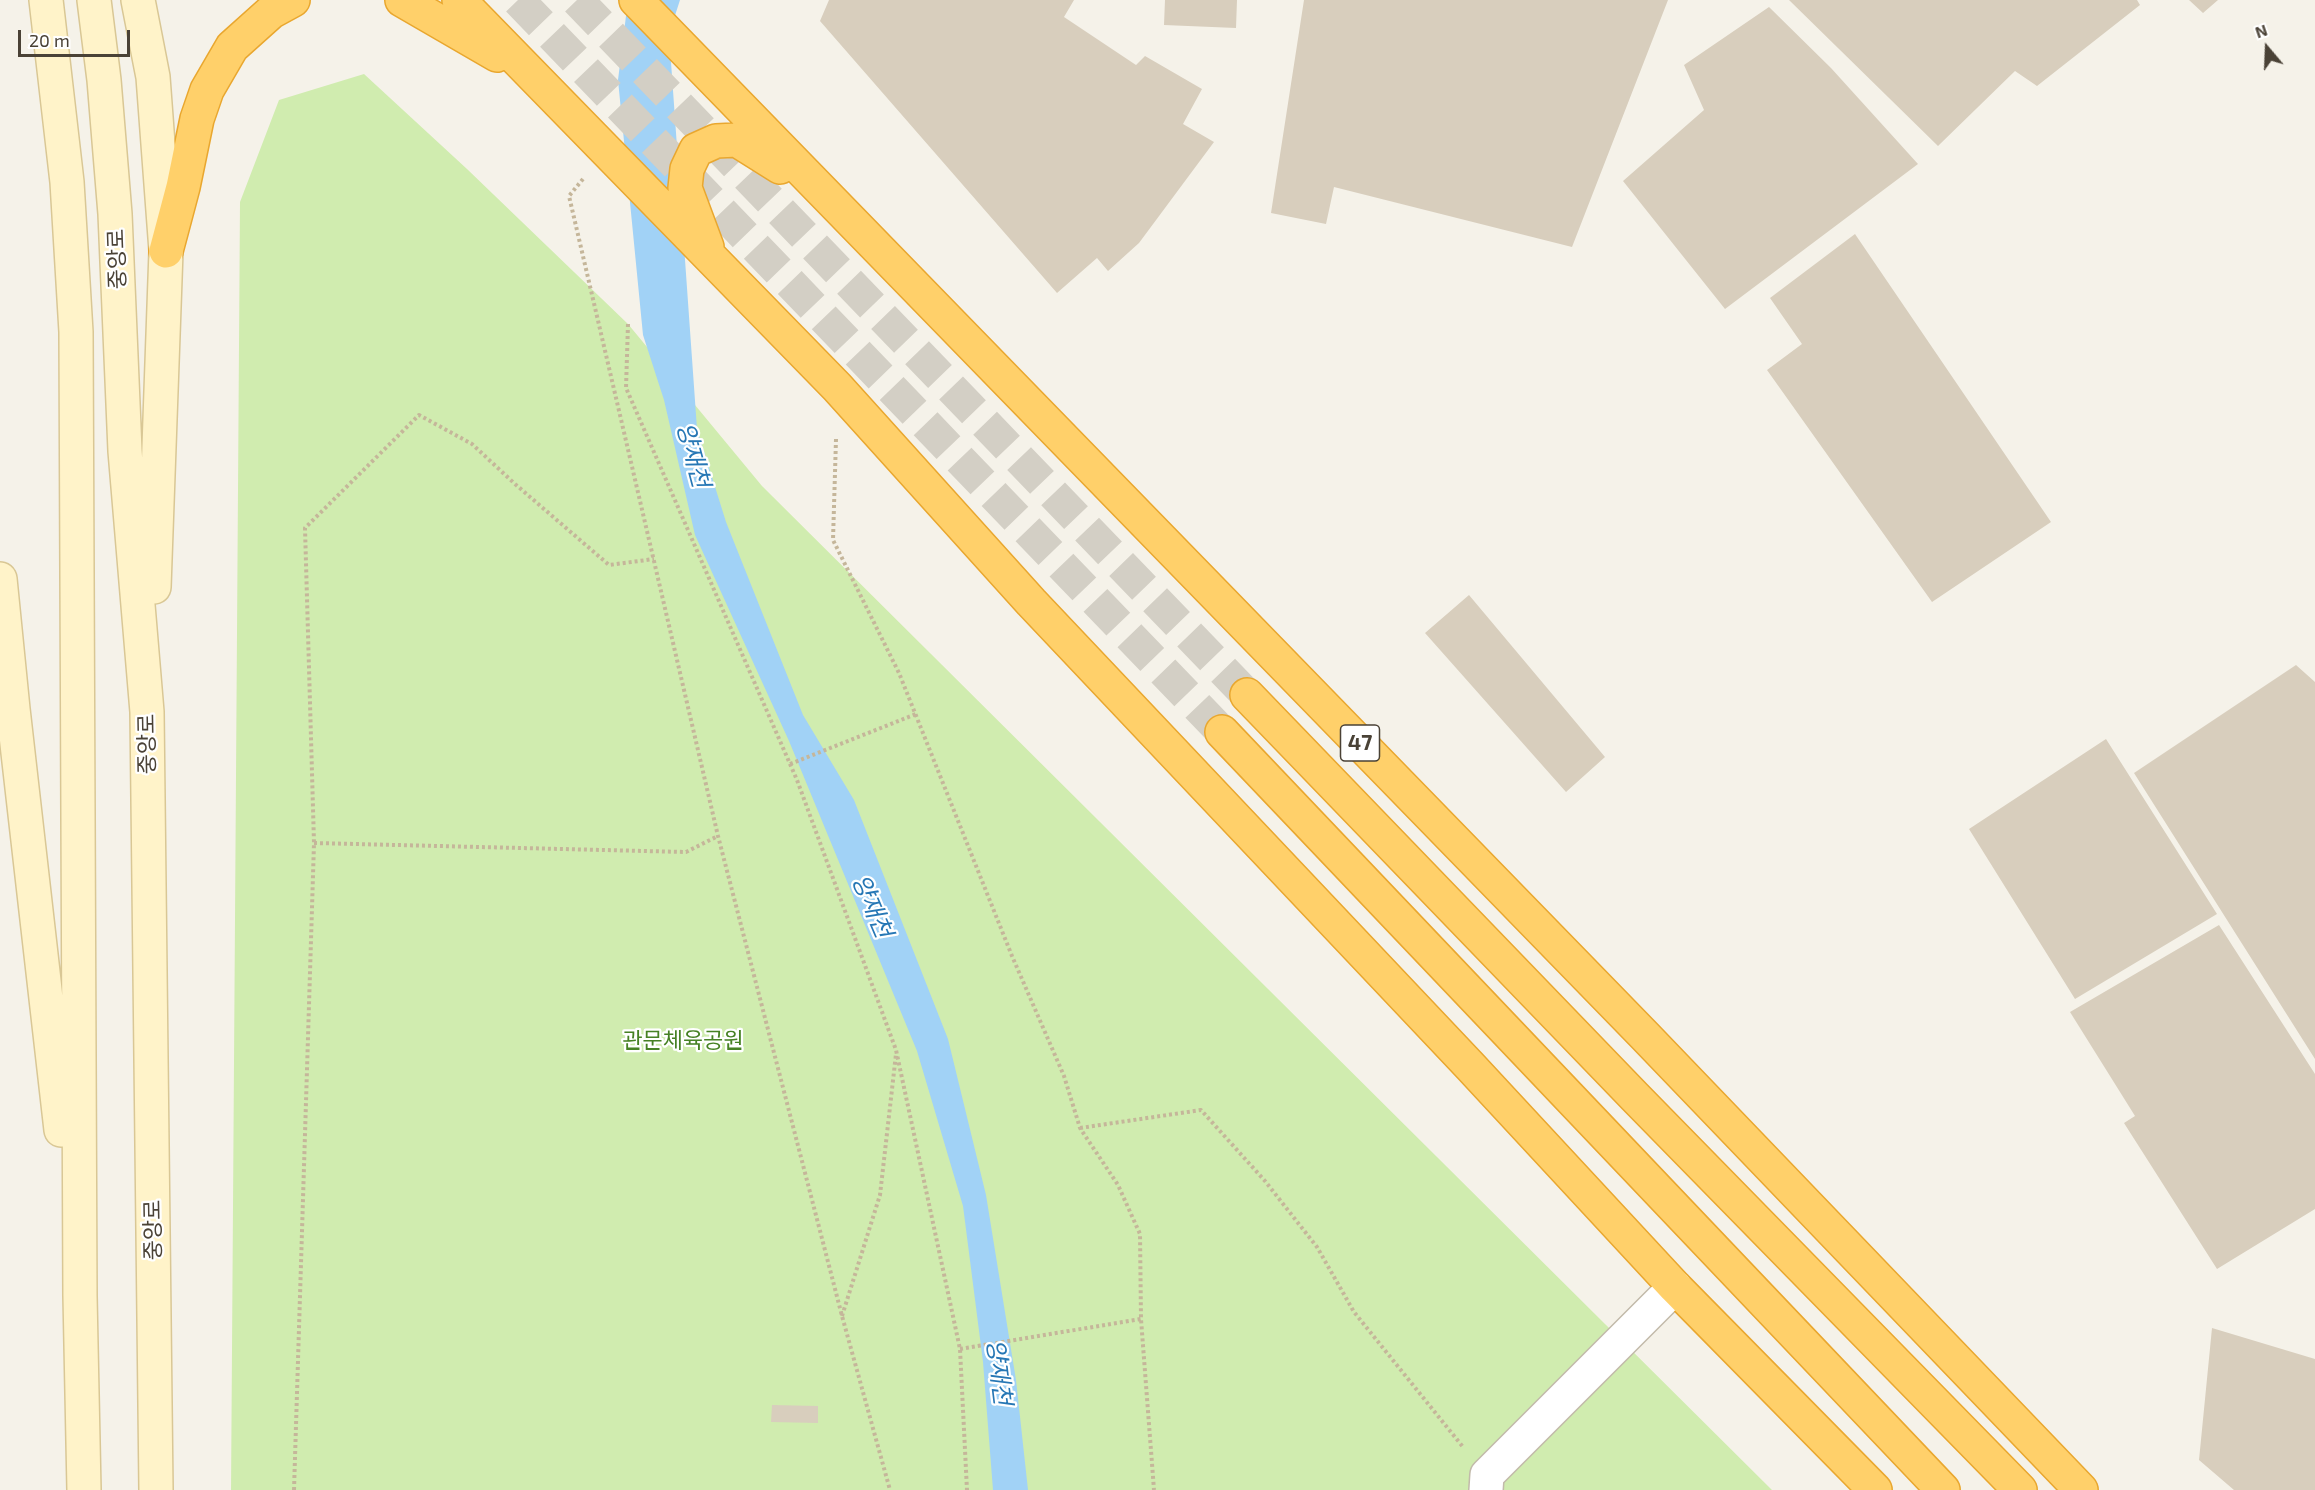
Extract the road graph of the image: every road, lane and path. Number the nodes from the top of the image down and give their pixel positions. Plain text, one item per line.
1 (46, 0) edge
2 (94, 0) edge
3 (138, 0) edge
4 (293, 0) edge
5 (402, 0) edge
6 (459, 0) edge
7 (636, 0) edge
8 (526, 71) junction
9 (607, 152) junction
10 (834, 203) junction
11 (166, 251) junction
12 (712, 262) junction
13 (628, 324) dead end
14 (837, 387) junction
15 (654, 559) junction
16 (0, 579) edge
17 (1247, 695) tunnel mouth
18 (147, 712) junction
19 (916, 714) junction
20 (1222, 732) tunnel mouth
21 (790, 764) junction
22 (718, 836) junction
23 (314, 843) junction
24 (896, 1050) junction
25 (1080, 1128) junction
26 (1675, 1287) junction
27 (80, 1296) junction
28 (842, 1316) junction
29 (1141, 1319) junction
30 (960, 1349) junction
31 (1486, 1483) edge
32 (84, 1490) edge
33 (156, 1490) edge
34 (294, 1490) edge
35 (890, 1490) edge
36 (967, 1490) edge
37 (1154, 1490) edge
38 (1875, 1490) edge
39 (1943, 1490) edge
40 (2020, 1490) edge
41 (2081, 1490) edge

1 - 27 street, 중앙로
2 - 18 street, 중앙로
3 - 11 street
4 - 11 highway
5 - 8 highway
6 - 8 highway
7 - 10 highway, 47
8 - 9 highway
9 - 12 highway
9 - 15 path
10 - 12 highway
10 - 41 highway, 47
11 - 18 street
12 - 14 highway
13 - 21 path
14 - 19 path
14 - 26 highway
15 - 22 path
15 - 23 path
16 - 27 street
17 - 40 highway
18 - 33 street, 중앙로
19 - 21 path
19 - 25 path
20 - 39 highway
21 - 24 path
22 - 23 path
22 - 28 path
23 - 34 path
24 - 28 path
24 - 30 path
25 - 29 path
25 - 31 path
26 - 31 street
26 - 38 highway
27 - 32 street, 중앙로
28 - 35 path
29 - 30 path
29 - 37 path
30 - 36 path

